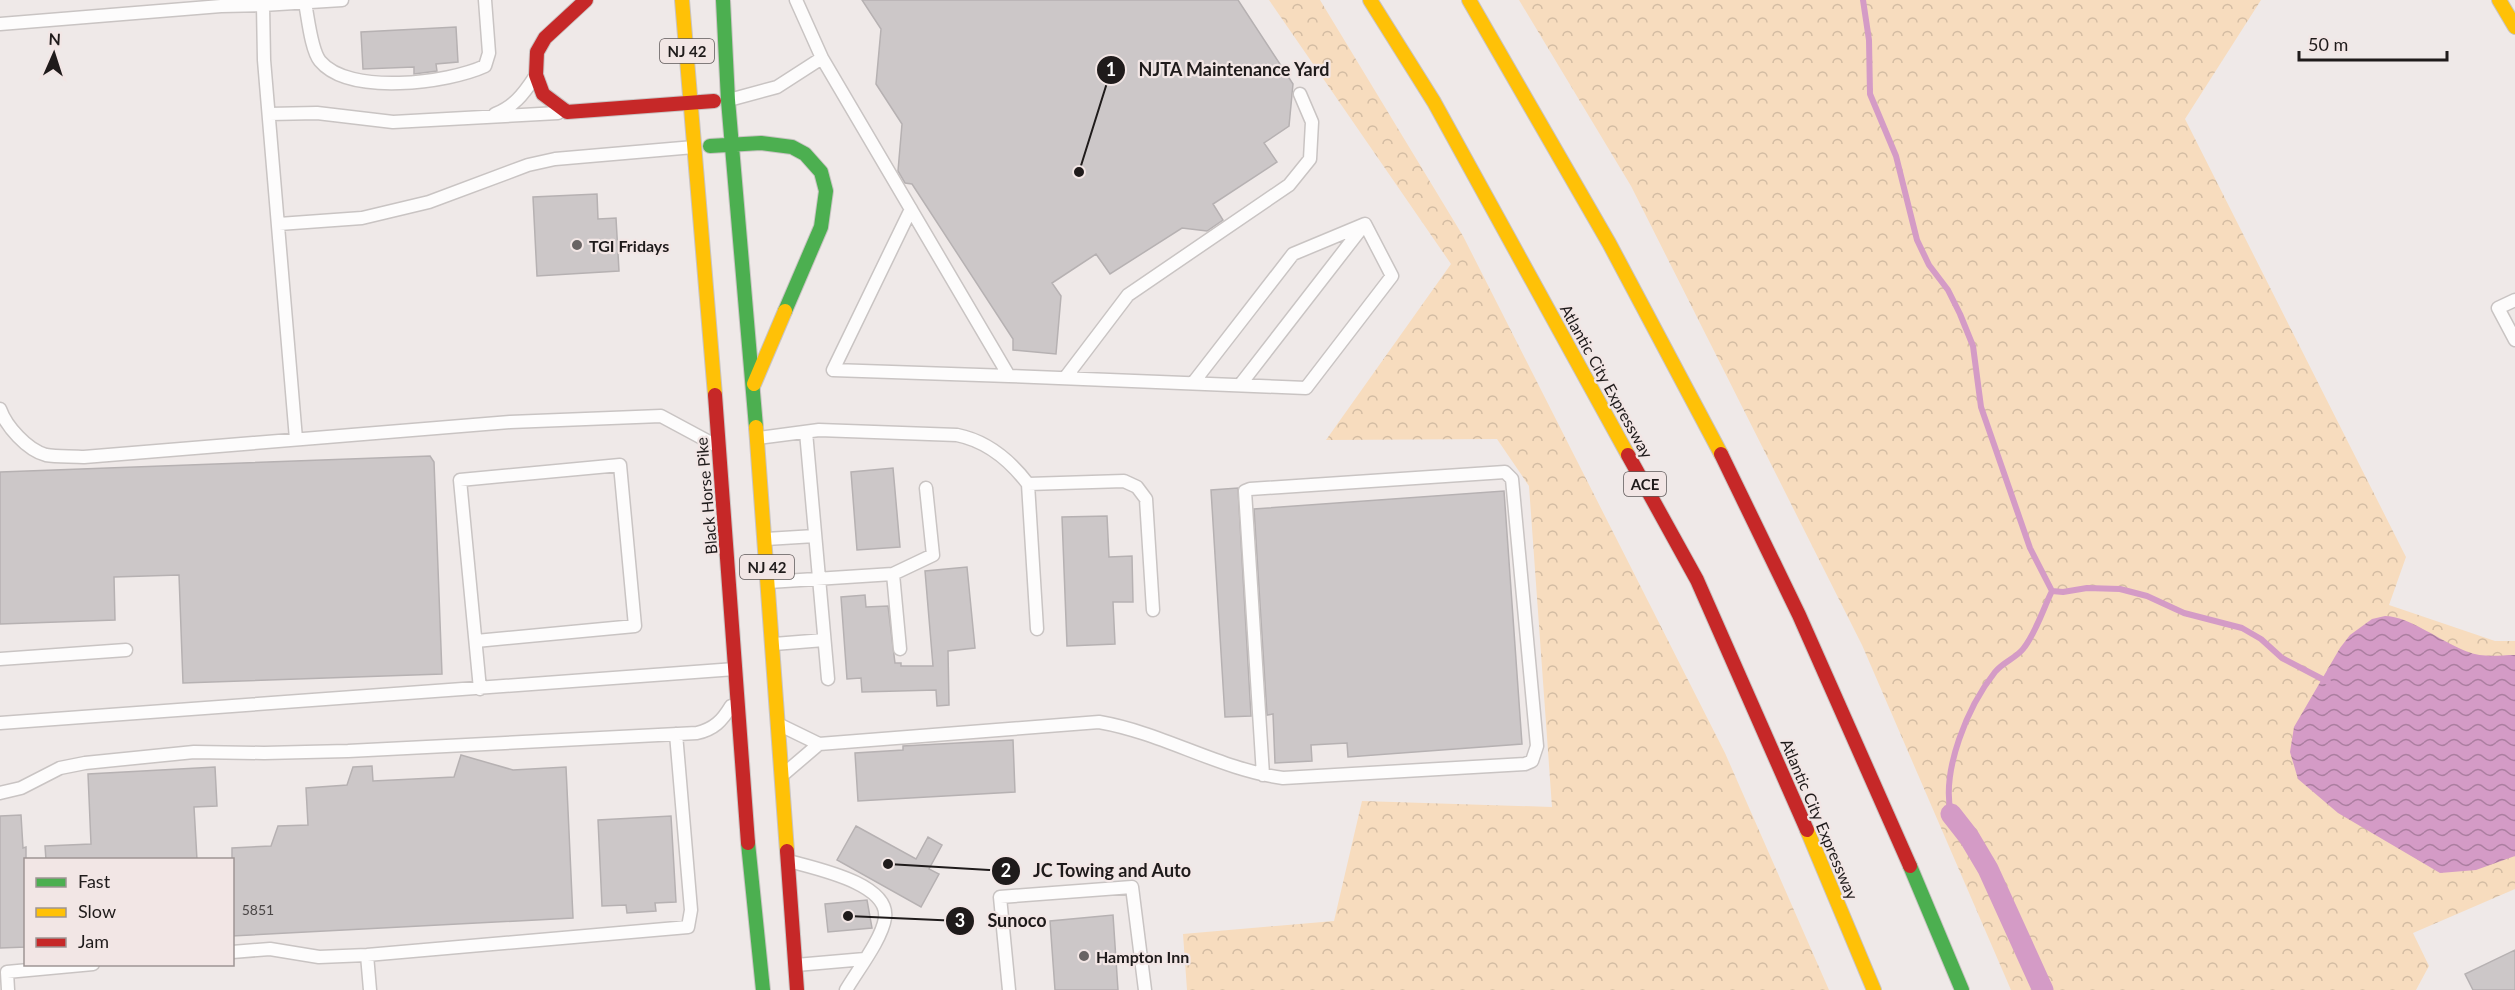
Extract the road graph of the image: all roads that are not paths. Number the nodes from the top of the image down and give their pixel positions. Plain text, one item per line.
1 (342, 0) edge
2 (485, 0) edge
3 (586, 0) edge
4 (682, 0) edge
5 (723, 0) edge
6 (796, 0) edge
7 (1361, 0) edge
8 (1370, 0) edge
9 (1469, 0) edge
10 (2499, 0) edge
11 (305, 3) junction
12 (263, 5) junction
13 (0, 24) edge
14 (2515, 27) edge
15 (822, 58) junction
16 (536, 75) junction
17 (1300, 94) dead end
18 (728, 100) junction
19 (692, 102) junction
20 (1434, 102) junction
21 (567, 112) junction
22 (269, 114) junction
23 (485, 118) junction
24 (732, 144) junction
25 (695, 147) junction
26 (911, 209) junction
27 (279, 224) junction
28 (1365, 224) junction
29 (2515, 300) edge
30 (2515, 340) edge
31 (1009, 376) junction
32 (1065, 378) junction
33 (1194, 383) junction
34 (753, 385) junction
35 (1240, 385) junction
36 (0, 409) edge
37 (806, 432) junction
38 (757, 438) junction
39 (296, 439) junction
40 (719, 447) junction
41 (1028, 484) junction
42 (926, 488) dead end
43 (815, 536) junction
44 (765, 539) junction
45 (893, 574) junction
46 (819, 579) junction
47 (768, 582) junction
48 (1153, 610) dead end
49 (1037, 629) dead end
50 (824, 640) junction
51 (476, 641) junction
52 (773, 644) junction
53 (900, 649) dead end
54 (126, 650) dead end
55 (0, 659) edge
56 (736, 669) junction
57 (828, 679) dead end
58 (480, 689) junction
59 (737, 694) junction
60 (0, 723) edge
61 (778, 724) junction
62 (676, 734) junction
63 (819, 744) junction
64 (1263, 775) junction
65 (782, 776) junction
66 (0, 793) edge
67 (788, 860) junction
68 (234, 952) edge
69 (367, 955) junction
70 (865, 959) junction
71 (795, 965) junction
72 (72, 966) edge
73 (761, 988) edge
74 (8, 990) edge
75 (370, 990) edge
76 (797, 990) edge
77 (846, 990) edge
78 (1009, 990) edge
79 (1145, 990) edge
80 (1874, 990) edge
81 (1962, 990) edge

1 - 11 lane
2 - 11 lane
3 - 16 main road
4 - 19 main road, Black Horse Pike / NJ 42
5 - 18 main road, NJ 42
6 - 15 lane
7 - 20 main road
8 - 20 main road, Atlantic City Expressway / ACE
9 - 81 main road
10 - 14 main road
11 - 12 lane
12 - 13 lane
12 - 22 lane
15 - 18 lane
15 - 26 lane
16 - 21 main road
16 - 23 lane
17 - 32 lane
18 - 19 main road
18 - 24 main road, NJ 42
19 - 21 main road
19 - 25 main road, Black Horse Pike / NJ 42
20 - 80 main road, Atlantic City Expressway / ACE
21 - 23 lane
22 - 23 lane
22 - 27 lane
24 - 25 main road
24 - 34 main road, NJ 42
24 - 34 main road
25 - 27 lane
25 - 40 main road, Black Horse Pike / NJ 42
26 - 31 lane
26 - 31 lane
27 - 39 lane
28 - 33 lane
28 - 35 lane
28 - 35 lane
29 - 30 lane
31 - 32 lane
32 - 33 lane
33 - 35 lane
34 - 38 main road, NJ 42
36 - 39 lane
37 - 38 lane
37 - 41 lane
37 - 43 lane
38 - 44 main road, NJ 42
39 - 40 lane
40 - 56 main road, Black Horse Pike / NJ 42
41 - 48 lane
41 - 49 lane
42 - 45 lane
43 - 44 lane
43 - 46 lane
44 - 47 main road, NJ 42
45 - 46 lane
45 - 53 lane
46 - 47 lane
46 - 50 lane
47 - 52 main road, NJ 42
50 - 52 lane
50 - 57 lane
51 - 51 lane
51 - 58 lane
52 - 61 main road, NJ 42
54 - 55 lane
56 - 58 lane
56 - 59 main road, Black Horse Pike / NJ 42
58 - 60 lane
59 - 62 lane
59 - 73 main road, Black Horse Pike / NJ 42
61 - 63 lane
61 - 65 main road, NJ 42
62 - 66 lane
62 - 69 lane
63 - 64 lane
63 - 65 lane
64 - 64 lane
65 - 67 main road, NJ 42
67 - 70 lane
67 - 71 main road, NJ 42
68 - 69 lane
69 - 75 lane
70 - 71 lane
70 - 77 lane
71 - 76 main road, NJ 42
72 - 74 lane
78 - 79 lane

